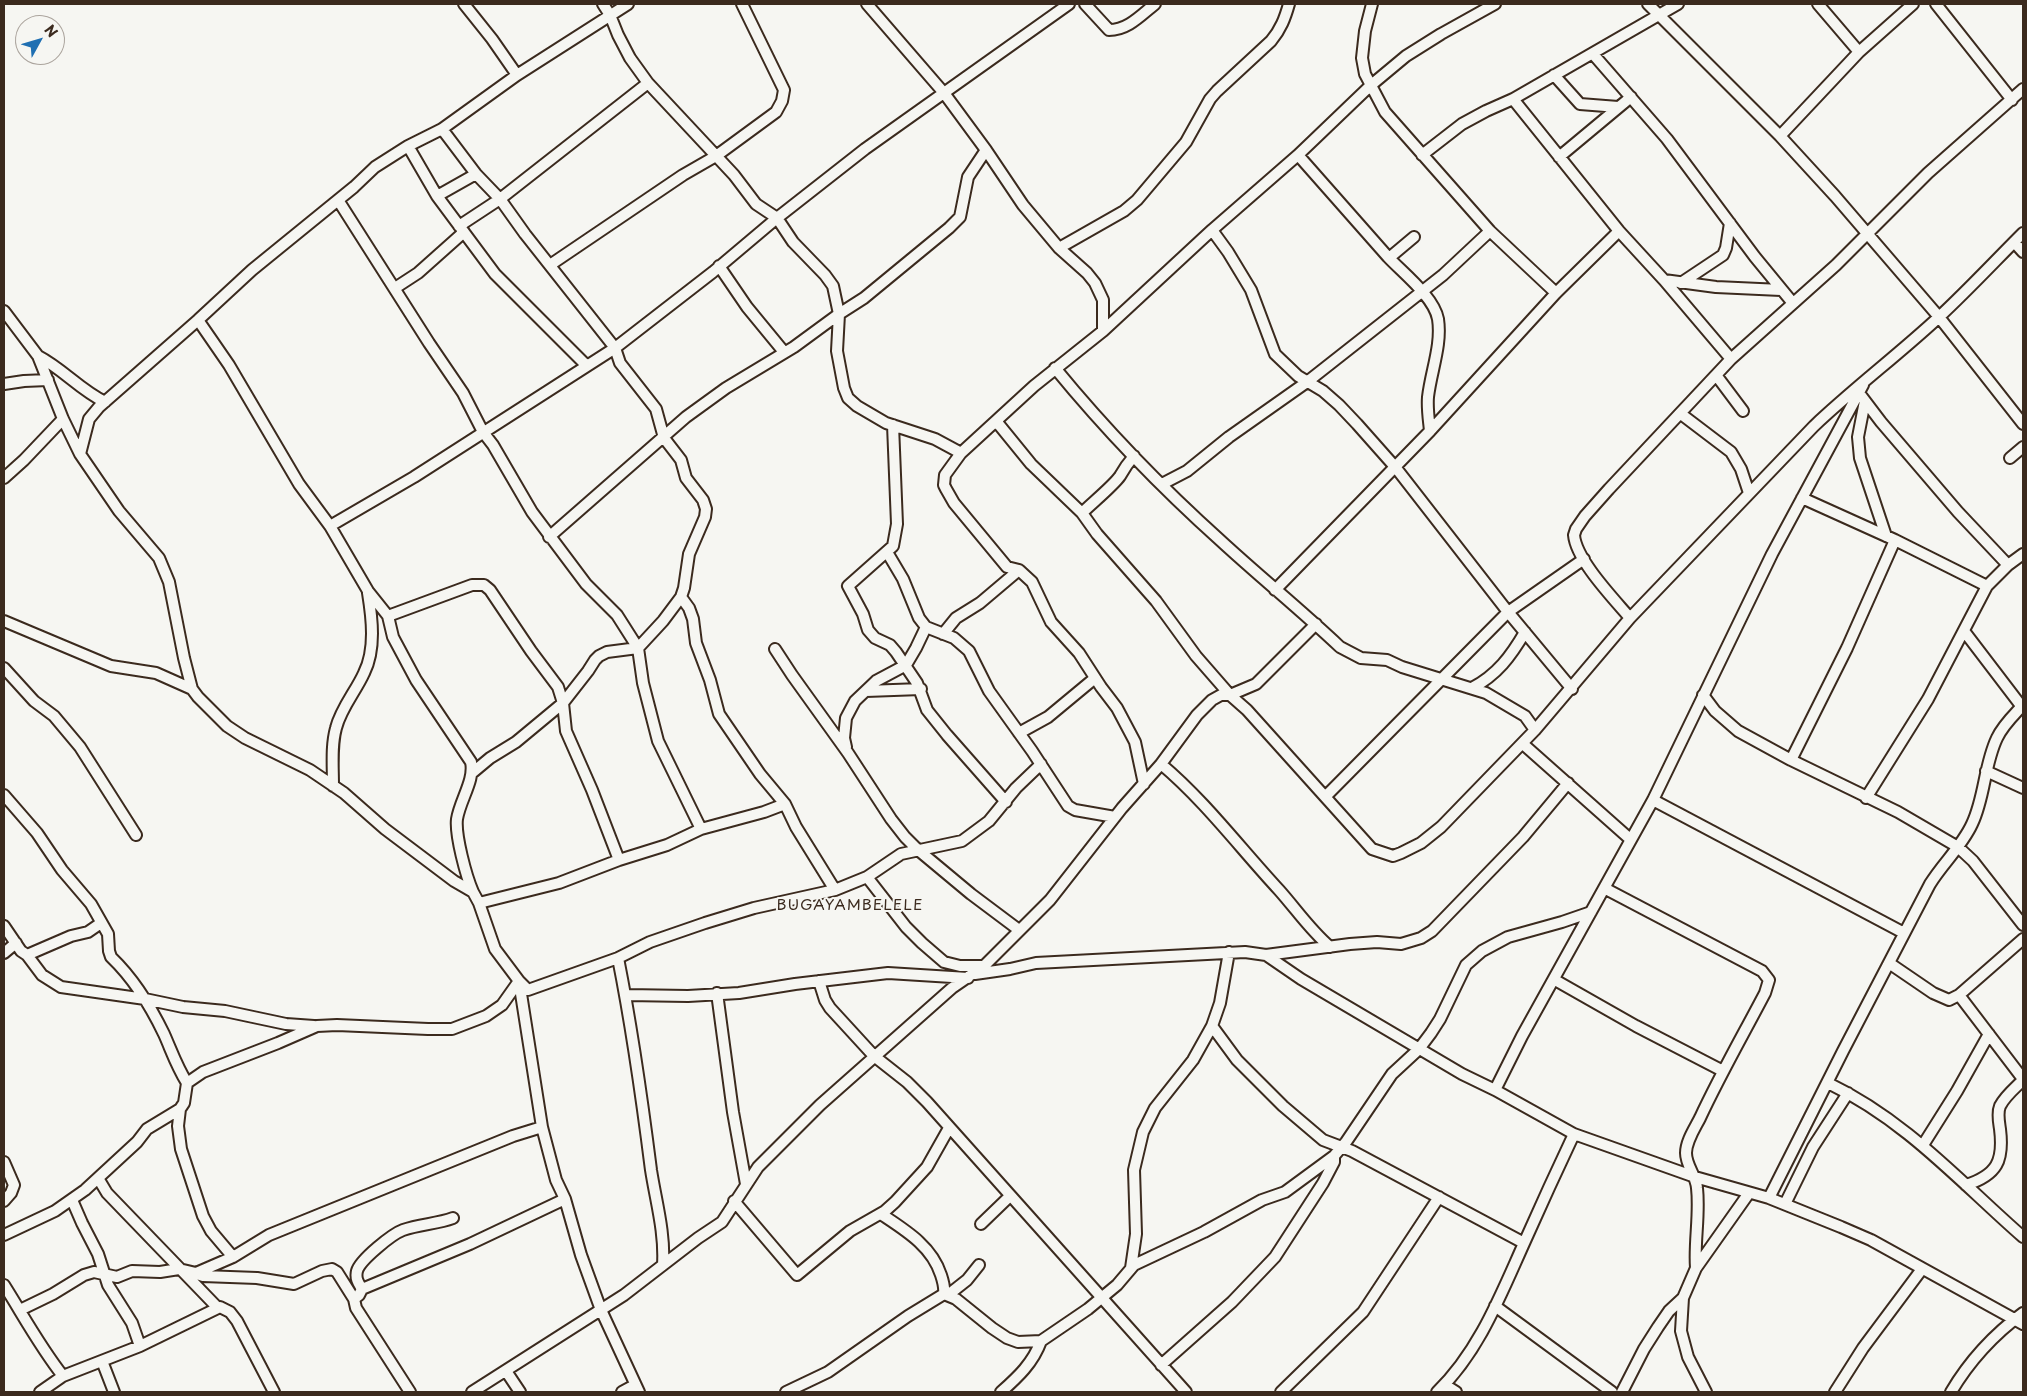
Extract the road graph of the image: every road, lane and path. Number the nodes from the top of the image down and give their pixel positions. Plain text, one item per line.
1 (464, 4) edge
2 (603, 4) edge
3 (628, 4) edge
4 (742, 4) edge
5 (867, 4) edge
6 (1069, 4) edge
7 (1085, 4) edge
8 (1155, 4) edge
9 (1289, 4) edge
10 (1372, 4) edge
11 (1496, 4) edge
12 (1648, 4) edge
13 (1678, 4) edge
14 (1818, 4) edge
15 (1913, 4) edge
16 (1936, 4) edge
17 (610, 15) junction
18 (1659, 15) junction
19 (1859, 52) junction
20 (1593, 54) junction
21 (517, 74) junction
22 (1554, 75) junction
23 (648, 83) junction
24 (1370, 86) junction
25 (2023, 89) edge
26 (944, 94) junction
27 (1631, 97) junction
28 (1513, 99) junction
29 (2012, 100) junction
30 (1618, 108) junction
31 (442, 129) junction
32 (1780, 136) junction
33 (408, 146) junction
34 (986, 150) junction
35 (1298, 155) junction
36 (1422, 155) junction
37 (716, 156) junction
38 (1559, 157) junction
39 (476, 174) junction
40 (437, 196) junction
41 (500, 199) junction
42 (338, 200) junction
43 (777, 218) junction
44 (1730, 223) junction
45 (462, 229) junction
46 (1212, 230) junction
47 (1490, 230) junction
48 (1619, 231) junction
49 (1867, 233) junction
50 (2023, 233) edge
51 (1414, 237) dead end
52 (2014, 242) junction
53 (1059, 248) junction
54 (2023, 252) edge
55 (1389, 258) junction
56 (550, 265) junction
57 (720, 266) junction
58 (1664, 280) junction
59 (1681, 283) junction
60 (395, 288) junction
61 (1782, 290) junction
62 (1422, 292) junction
63 (1556, 293) junction
64 (1792, 302) junction
65 (4, 312) edge
66 (839, 314) junction
67 (1939, 317) junction
68 (198, 320) junction
69 (1103, 331) junction
70 (615, 348) junction
71 (784, 352) junction
72 (38, 356) junction
73 (1731, 358) junction
74 (586, 366) junction
75 (1055, 368) junction
76 (1716, 375) junction
77 (48, 380) junction
78 (1306, 382) junction
79 (1864, 382) junction
80 (4, 384) edge
81 (1862, 397) junction
82 (105, 402) junction
83 (1743, 411) dead end
84 (1681, 414) junction
85 (63, 419) junction
86 (996, 421) junction
87 (2023, 424) edge
88 (892, 425) junction
89 (1430, 431) junction
90 (483, 432) junction
91 (664, 438) junction
92 (2023, 447) edge
93 (961, 452) junction
94 (80, 454) junction
95 (1134, 456) junction
96 (2010, 458) dead end
97 (1396, 468) junction
98 (4, 478) edge
99 (1162, 484) junction
100 (1749, 493) junction
101 (1802, 498) junction
102 (1082, 513) junction
103 (330, 526) junction
104 (549, 536) junction
105 (1890, 538) junction
106 (887, 552) junction
107 (2023, 554) edge
108 (1584, 559) junction
109 (2008, 565) junction
110 (1019, 570) junction
111 (1987, 586) junction
112 (1276, 590) junction
113 (368, 591) junction
114 (681, 597) junction
115 (1508, 612) junction
116 (388, 616) junction
117 (1630, 618) junction
118 (4, 621) edge
119 (1316, 624) junction
120 (926, 627) junction
121 (1525, 632) junction
122 (1964, 632) junction
123 (943, 634) junction
124 (638, 648) junction
125 (775, 650) dead end
126 (906, 665) junction
127 (4, 668) edge
128 (1095, 678) junction
129 (1441, 679) junction
130 (1472, 688) junction
131 (1572, 688) junction
132 (192, 689) junction
133 (921, 689) junction
134 (866, 692) junction
135 (1230, 695) junction
136 (1703, 695) junction
137 (563, 703) junction
138 (2022, 706) edge
139 (1535, 730) junction
140 (1019, 732) junction
141 (1523, 744) junction
142 (848, 753) junction
143 (1791, 760) junction
144 (1041, 764) junction
145 (1162, 764) junction
146 (1986, 771) junction
147 (472, 773) junction
148 (1568, 783) junction
149 (1144, 784) junction
150 (333, 786) junction
151 (2023, 788) edge
152 (4, 795) edge
153 (1326, 796) junction
154 (1866, 798) junction
155 (1653, 800) junction
156 (1006, 802) junction
157 (785, 804) junction
158 (1115, 817) junction
159 (701, 829) junction
160 (136, 835) dead end
161 (1630, 839) junction
162 (1958, 847) junction
163 (917, 849) junction
164 (619, 860) junction
165 (867, 876) junction
166 (1604, 888) junction
167 (835, 890) junction
168 (472, 892) junction
169 (479, 903) junction
170 (1591, 912) junction
171 (101, 923) junction
172 (2023, 925) edge
173 (4, 926) edge
174 (1019, 930) junction
175 (1904, 933) junction
176 (2023, 939) edge
177 (16, 943) junction
178 (1330, 947) junction
179 (1229, 952) junction
180 (4, 953) edge
181 (27, 955) junction
182 (1266, 955) junction
183 (618, 958) junction
184 (1889, 963) junction
185 (984, 966) junction
186 (971, 976) junction
187 (819, 980) junction
188 (1555, 980) junction
189 (519, 981) junction
190 (717, 993) junction
191 (627, 995) junction
192 (1959, 995) junction
193 (145, 999) junction
194 (317, 1026) junction
195 (1212, 1026) junction
196 (1989, 1034) junction
197 (1419, 1049) junction
198 (874, 1056) junction
199 (2020, 1067) edge
200 (1723, 1071) junction
201 (2023, 1080) edge
202 (187, 1083) junction
203 (1828, 1083) junction
204 (1495, 1090) junction
205 (1848, 1093) junction
206 (180, 1109) junction
207 (542, 1128) junction
208 (949, 1128) junction
209 (1574, 1134) junction
210 (1923, 1145) junction
211 (1338, 1152) junction
212 (4, 1162) edge
213 (1695, 1177) junction
214 (98, 1178) junction
215 (746, 1184) junction
216 (1966, 1185) junction
217 (1749, 1193) junction
218 (1010, 1196) junction
219 (1438, 1197) junction
220 (1769, 1198) junction
221 (565, 1199) junction
222 (72, 1200) junction
223 (4, 1201) edge
224 (734, 1201) junction
225 (1785, 1204) junction
226 (881, 1214) junction
227 (453, 1218) dead end
228 (981, 1224) dead end
229 (4, 1235) edge
230 (2023, 1237) edge
231 (1524, 1242) junction
232 (233, 1257) junction
233 (663, 1265) junction
234 (980, 1265) dead end
235 (1130, 1268) junction
236 (1696, 1268) junction
237 (180, 1269) junction
238 (1922, 1269) junction
239 (194, 1273) junction
240 (106, 1274) junction
241 (4, 1285) edge
242 (362, 1289) junction
243 (946, 1294) junction
244 (1103, 1298) junction
245 (1683, 1298) junction
246 (354, 1299) junction
247 (1495, 1306) junction
248 (217, 1307) junction
249 (20, 1310) junction
250 (601, 1310) junction
251 (2021, 1319) edge
252 (1040, 1341) junction
253 (140, 1346) junction
254 (102, 1362) junction
255 (1162, 1365) junction
256 (506, 1371) junction
257 (63, 1376) junction
258 (1445, 1385) junction
259 (637, 1388) edge
260 (40, 1392) edge
261 (114, 1392) edge
262 (274, 1392) edge
263 (410, 1392) edge
264 (472, 1392) edge
265 (520, 1392) edge
266 (622, 1392) edge
267 (786, 1392) edge
268 (1001, 1392) edge
269 (1186, 1392) edge
270 (1280, 1392) edge
271 (1437, 1392) edge
272 (1456, 1392) edge
273 (1612, 1392) edge
274 (1622, 1392) edge
275 (1706, 1392) edge
276 (1835, 1392) edge
277 (1952, 1392) edge

1 - 21 street
2 - 17 street
3 - 17 street
4 - 37 street
5 - 26 street
6 - 26 street
7 - 8 street
9 - 53 street
10 - 24 street
11 - 24 street
12 - 18 street
13 - 18 street
14 - 19 street
15 - 19 street
16 - 29 street
17 - 21 street
17 - 23 street
18 - 20 street
18 - 32 street
19 - 32 street
20 - 22 street
20 - 27 street
21 - 31 street
22 - 28 street
22 - 30 street
23 - 37 street
23 - 41 street
24 - 35 street
24 - 36 street
25 - 29 street
26 - 34 street
26 - 43 street
27 - 30 street
27 - 44 street
28 - 36 street
28 - 38 street
29 - 49 street
30 - 38 street
31 - 33 street
31 - 39 street
32 - 49 street
33 - 40 street
33 - 42 street
34 - 53 street
34 - 66 street
35 - 46 street
35 - 55 street
36 - 47 street
37 - 43 street
37 - 56 street
38 - 48 street
39 - 40 street
39 - 41 street
40 - 45 street
41 - 45 street
41 - 56 street
42 - 60 street
42 - 68 street
43 - 57 street
43 - 66 street
44 - 59 street
44 - 61 street
45 - 60 street
45 - 74 street
46 - 69 street
46 - 78 street
47 - 62 street
47 - 63 street
48 - 58 street
48 - 63 street
49 - 64 street
49 - 67 street
50 - 52 street
51 - 55 street
52 - 54 street
52 - 67 street
53 - 69 street
55 - 62 street
56 - 70 street
57 - 70 street
57 - 71 street
58 - 59 street
58 - 73 street
59 - 61 street
60 - 90 street
61 - 64 street
62 - 78 street
62 - 89 street
63 - 89 street
64 - 73 street
65 - 72 street
66 - 71 street
66 - 88 street
67 - 79 street
67 - 87 street
68 - 82 street
68 - 103 street
69 - 75 street
70 - 74 street
70 - 91 street
71 - 91 street
72 - 77 street
72 - 82 street
73 - 76 street
74 - 90 street
75 - 86 street
75 - 95 street
76 - 83 street
76 - 84 street
77 - 80 street
77 - 85 street
78 - 97 street
78 - 99 street
79 - 81 street
79 - 100 street
81 - 101 street
81 - 105 street
81 - 109 street
82 - 94 street
84 - 100 street
84 - 108 street
85 - 94 street
85 - 98 street
86 - 93 street
86 - 102 street
88 - 93 street
88 - 106 street
89 - 97 street
90 - 103 street
90 - 104 street
91 - 104 street
91 - 114 street
92 - 96 street
93 - 110 street
94 - 132 street
95 - 99 street
95 - 102 street
97 - 112 street
97 - 115 street
99 - 112 street
100 - 117 street
101 - 105 street
101 - 136 street
102 - 135 street
103 - 113 street
104 - 124 street
105 - 111 street
105 - 143 street
106 - 120 street
106 - 126 street
107 - 109 street
108 - 115 street
108 - 117 street
109 - 111 street
110 - 123 street
110 - 128 street
111 - 122 street
112 - 119 street
113 - 116 street
113 - 150 street
114 - 124 street
114 - 157 street
115 - 121 street
115 - 129 street
116 - 137 street
116 - 147 street
117 - 131 street
118 - 132 street
119 - 129 street
119 - 135 street
120 - 123 street
120 - 126 street
121 - 130 street
121 - 131 street
122 - 138 street
122 - 154 street
123 - 140 street
124 - 137 street
124 - 159 street
125 - 142 street
126 - 133 street
126 - 134 street
127 - 160 street
128 - 140 street
128 - 149 street
129 - 130 street
129 - 153 street
130 - 139 street
131 - 139 street
132 - 150 street
133 - 134 street
133 - 156 street
134 - 142 street
135 - 145 street
135 - 153 street
136 - 143 street
136 - 155 street
137 - 147 street
137 - 164 street
138 - 146 street
139 - 141 street
140 - 144 street
141 - 148 street
141 - 153 street
142 - 163 street
143 - 154 street
144 - 156 street
144 - 158 street
145 - 149 street
145 - 178 street
146 - 151 street
146 - 162 street
147 - 168 street
148 - 161 street
148 - 178 street
149 - 158 street
150 - 168 street
152 - 171 street
154 - 162 street
155 - 161 street
155 - 175 street
156 - 163 street
157 - 159 street
157 - 167 street
158 - 174 street
159 - 164 street
161 - 166 street
162 - 172 street
162 - 175 street
163 - 165 street
163 - 174 street
164 - 169 street
165 - 167 street
165 - 185 street
166 - 170 street
166 - 200 street
167 - 183 street
168 - 169 street
169 - 189 street
170 - 188 street
170 - 197 street
171 - 181 street
171 - 193 street
173 - 177 street
174 - 185 street
175 - 184 street
176 - 192 street
177 - 180 street
177 - 181 street
178 - 182 street
179 - 182 street
179 - 186 street
179 - 195 street
181 - 193 street
182 - 197 street
183 - 189 street
183 - 191 street
184 - 192 street
184 - 203 street
185 - 186 street
186 - 187 street
186 - 198 street
187 - 190 street
187 - 198 street
188 - 200 street
188 - 204 street
189 - 194 street
189 - 207 street
190 - 191 street
190 - 215 street
191 - 233 street
192 - 196 street
193 - 194 street
193 - 202 street
194 - 202 street
195 - 211 street
195 - 235 street
196 - 199 street
196 - 210 street
197 - 204 street
197 - 211 street
198 - 208 street
198 - 215 street
199 - 201 street
200 - 213 street
201 - 216 street
202 - 206 street
203 - 205 street
203 - 220 street
204 - 209 street
205 - 210 street
205 - 225 street
206 - 214 street
206 - 232 street
207 - 221 street
207 - 232 street
208 - 218 street
208 - 226 street
209 - 213 street
209 - 231 street
210 - 216 street
211 - 219 street
211 - 235 street
211 - 255 street
212 - 223 street
213 - 217 street
213 - 236 street
214 - 222 street
214 - 237 street
215 - 224 street
216 - 230 street
217 - 220 street
217 - 236 street
218 - 228 street
218 - 244 street
219 - 231 street
219 - 270 street
220 - 225 street
221 - 242 street
221 - 250 street
222 - 229 street
222 - 240 street
224 - 226 street
224 - 233 street
225 - 238 street
226 - 243 street
227 - 242 street
231 - 247 street
232 - 239 street
233 - 250 street
234 - 243 street
235 - 244 street
236 - 245 street
237 - 239 street
237 - 240 street
237 - 248 street
238 - 251 street
238 - 276 street
239 - 246 street
240 - 249 street
240 - 253 street
241 - 249 street
242 - 246 street
243 - 252 street
243 - 267 street
244 - 252 street
244 - 255 street
245 - 274 street
245 - 275 street
246 - 263 street
247 - 258 street
247 - 273 street
248 - 253 street
248 - 262 street
249 - 257 street
250 - 256 street
250 - 259 street
251 - 277 street
252 - 268 street
253 - 254 street
254 - 257 street
254 - 261 street
255 - 269 street
256 - 264 street
256 - 265 street
257 - 260 street
258 - 271 street
258 - 272 street
259 - 266 street

